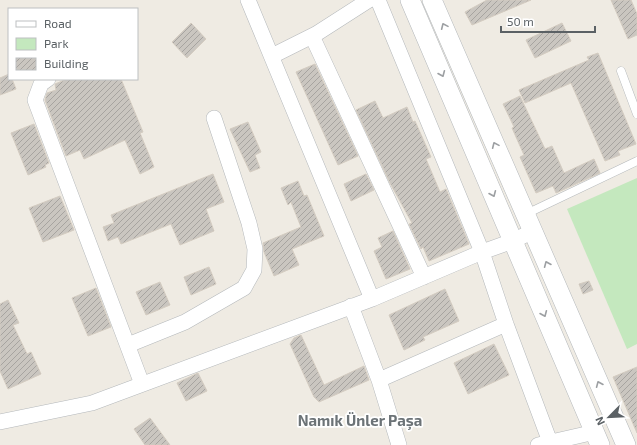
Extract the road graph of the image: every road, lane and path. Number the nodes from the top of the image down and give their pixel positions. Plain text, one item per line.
1 (248, 0) edge
2 (369, 0) edge
3 (378, 0) edge
4 (410, 0) edge
5 (432, 0) edge
6 (312, 36) junction
7 (272, 56) junction
8 (621, 71) dead end
9 (47, 80) edge
10 (637, 114) edge
11 (214, 118) dead end
12 (637, 161) edge
13 (529, 223) junction
14 (513, 241) junction
15 (482, 252) junction
16 (424, 277) junction
17 (372, 298) junction
18 (350, 306) junction
19 (506, 324) junction
20 (128, 345) junction
21 (379, 380) junction
22 (142, 384) junction
23 (0, 422) edge
24 (597, 439) edge
25 (544, 444) edge
26 (399, 445) edge
27 (626, 445) edge

1 - 7 street
2 - 6 street
3 - 15 street
4 -> 14 street
13 -> 5 street
6 - 7 street
6 - 16 street
7 - 17 street
8 - 10 lane
9 - 20 street
11 - 20 street
12 - 13 lane
13 - 14 street
27 -> 13 street
14 - 15 street
14 -> 24 street
15 - 16 street
15 - 19 street
16 - 17 street
17 - 18 street
18 - 21 street
18 - 22 street
19 - 21 street
19 - 25 street
20 - 22 street
21 - 26 street
22 - 23 street
24 - 25 street

